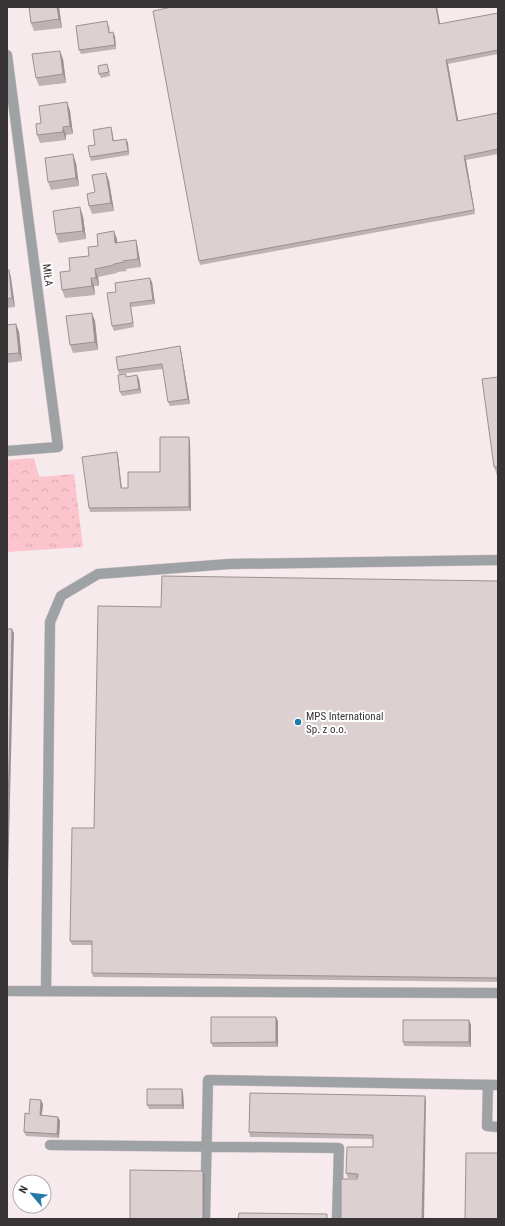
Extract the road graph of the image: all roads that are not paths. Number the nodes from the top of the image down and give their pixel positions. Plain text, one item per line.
1 (7, 55) edge
2 (7, 452) edge
3 (498, 560) edge
4 (7, 991) edge
5 (46, 991) junction
6 (498, 994) edge
7 (493, 1085) edge
8 (498, 1127) edge
9 (50, 1145) dead end
10 (206, 1147) junction
11 (205, 1219) edge
12 (337, 1219) edge

1 - 2 street, MIŁA
3 - 5 street
4 - 5 street
5 - 6 street
7 - 8 street
7 - 10 street
9 - 10 street
10 - 11 street
10 - 12 street

